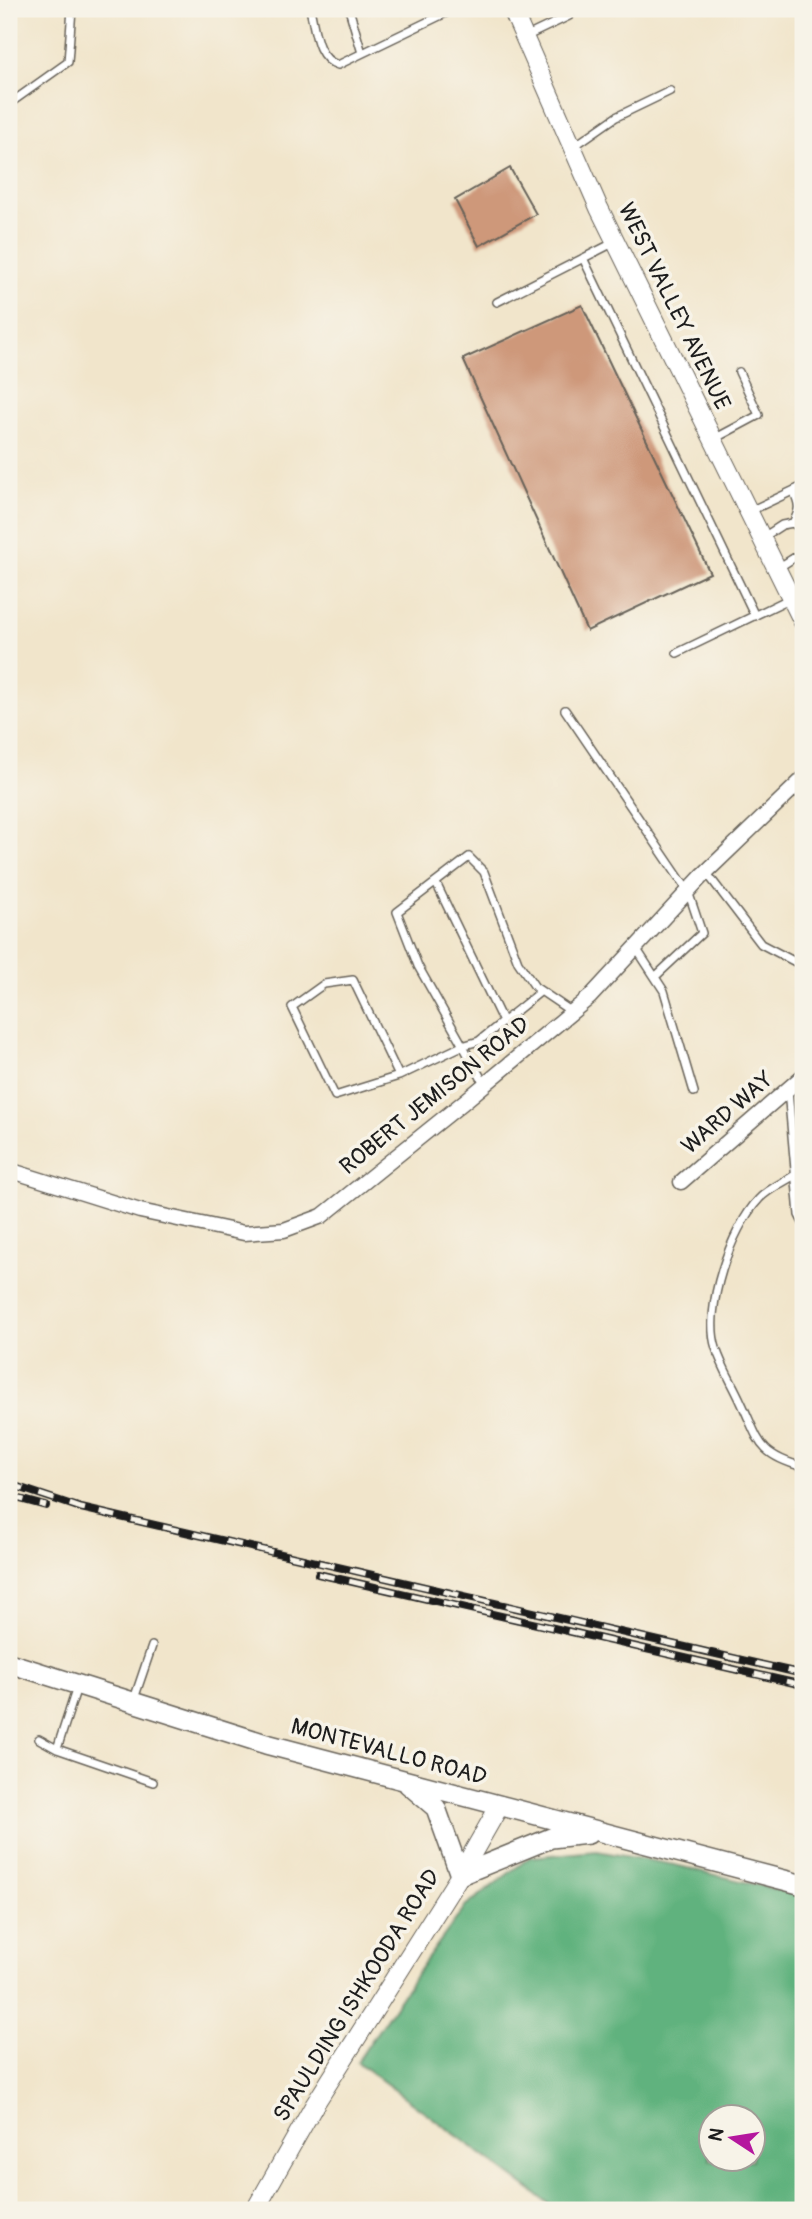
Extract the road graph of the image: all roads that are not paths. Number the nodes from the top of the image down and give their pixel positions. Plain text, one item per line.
1 (72, 9) edge
2 (310, 9) edge
3 (349, 9) edge
4 (454, 9) edge
5 (512, 9) edge
6 (566, 9) edge
7 (441, 12) edge
8 (524, 38) junction
9 (362, 53) junction
10 (670, 91) dead end
11 (9, 104) edge
12 (572, 147) junction
13 (615, 242) junction
14 (583, 258) junction
15 (497, 302) dead end
16 (739, 372) dead end
17 (713, 439) junction
18 (803, 486) edge
19 (793, 491) junction
20 (749, 512) junction
21 (793, 523) junction
22 (803, 531) edge
23 (762, 538) junction
24 (802, 554) edge
25 (777, 569) junction
26 (800, 607) edge
27 (755, 616) junction
28 (677, 653) dead end
29 (565, 710) dead end
30 (803, 779) edge
31 (706, 872) junction
32 (436, 883) junction
33 (688, 891) junction
34 (635, 948) junction
35 (803, 966) edge
36 (656, 976) junction
37 (541, 991) junction
38 (572, 1012) junction
39 (503, 1022) junction
40 (462, 1046) junction
41 (399, 1076) junction
42 (803, 1076) edge
43 (485, 1085) junction
44 (788, 1090) junction
45 (694, 1092) dead end
46 (9, 1170) edge
47 (795, 1175) junction
48 (681, 1182) dead end
49 (803, 1223) edge
50 (803, 1467) edge
51 (152, 1646) dead end
52 (9, 1663) edge
53 (78, 1685) junction
54 (133, 1702) junction
55 (39, 1740) dead end
56 (57, 1749) junction
57 (405, 1781) junction
58 (153, 1782) dead end
59 (500, 1805) junction
60 (600, 1833) junction
61 (460, 1875) junction
62 (803, 1885) edge
63 (256, 2210) edge

1 - 11 lane
2 - 9 lane
3 - 9 lane
4 - 7 lane
5 - 8 street, WEST VALLEY AVENUE
6 - 8 lane
7 - 9 lane
8 - 12 street, WEST VALLEY AVENUE
10 - 12 lane
12 - 13 street, WEST VALLEY AVENUE
13 - 14 lane
13 - 17 street, WEST VALLEY AVENUE
14 - 15 lane
14 - 27 lane
16 - 17 lane
17 - 20 street, WEST VALLEY AVENUE
18 - 19 lane
19 - 20 lane
19 - 21 lane
20 - 23 street, WEST VALLEY AVENUE
21 - 22 lane
21 - 23 lane
23 - 25 street, WEST VALLEY AVENUE
24 - 25 lane
25 - 26 street, WEST VALLEY AVENUE
26 - 27 lane
27 - 28 lane
29 - 33 lane
30 - 31 street, ROBERT JEMISON ROAD
31 - 33 street, ROBERT JEMISON ROAD
31 - 35 lane
32 - 37 lane
32 - 39 lane
32 - 40 lane
33 - 34 street, ROBERT JEMISON ROAD
33 - 36 lane
34 - 36 lane
34 - 38 street, ROBERT JEMISON ROAD
36 - 45 lane
37 - 38 lane
37 - 39 lane
38 - 43 street, ROBERT JEMISON ROAD
39 - 40 lane
40 - 41 lane
40 - 43 lane
41 - 41 lane
42 - 44 street, WARD WAY
43 - 46 street, ROBERT JEMISON ROAD
44 - 47 lane
44 - 48 street, WARD WAY
47 - 49 lane
47 - 50 lane
51 - 54 lane
52 - 53 main road, MONTEVALLO ROAD
53 - 54 main road, MONTEVALLO ROAD
53 - 56 lane
54 - 57 main road, MONTEVALLO ROAD
55 - 56 lane
56 - 58 lane
57 - 59 main road, MONTEVALLO ROAD
57 - 61 main road
59 - 60 main road, MONTEVALLO ROAD
59 - 61 street, SPAULDING ISHKOODA ROAD
60 - 61 main road
60 - 62 main road, MONTEVALLO ROAD
61 - 63 street, SPAULDING ISHKOODA ROAD

